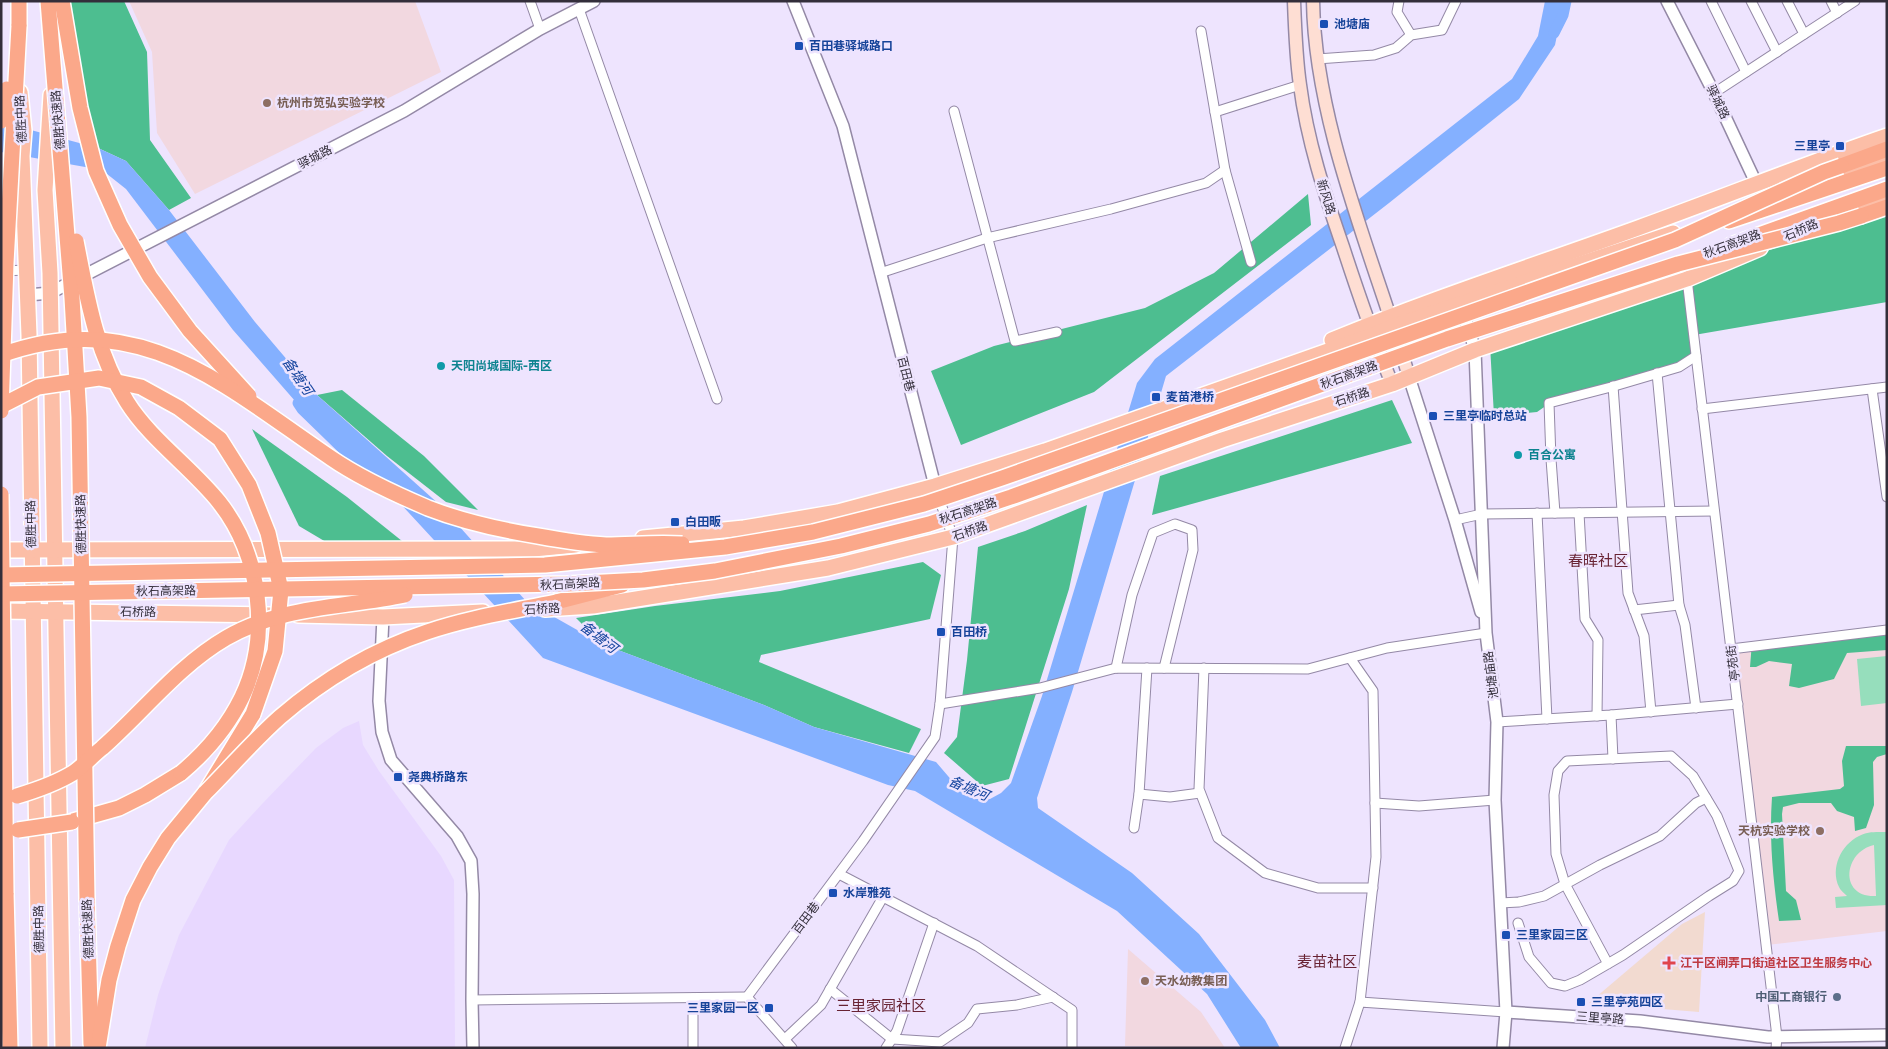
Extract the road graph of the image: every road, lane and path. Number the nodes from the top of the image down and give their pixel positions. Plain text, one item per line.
1 (11, 1) edge
2 (19, 1) edge
3 (48, 1) edge
4 (57, 1) edge
5 (62, 1) edge
6 (530, 1) edge
7 (594, 1) edge
8 (793, 1) edge
9 (1294, 1) edge
10 (1313, 1) edge
11 (1399, 1) edge
12 (1456, 1) edge
13 (1667, 1) edge
14 (1711, 1) edge
15 (1751, 1) edge
16 (1788, 1) edge
17 (1831, 1) edge
18 (1855, 1) edge
19 (579, 9) junction
20 (1837, 13) junction
21 (19, 26) junction
22 (540, 29) junction
23 (1200, 31) dead end
24 (1804, 34) junction
25 (1411, 35) junction
26 (1777, 52) junction
27 (1317, 59) junction
28 (1746, 72) junction
29 (1300, 85) junction
30 (1714, 93) junction
31 (954, 112) dead end
32 (1215, 112) junction
33 (1, 121) edge
34 (1887, 136) edge
35 (1887, 149) edge
36 (1887, 158) edge
37 (54, 163) junction
38 (1887, 168) edge
39 (1225, 170) junction
40 (1757, 185) junction
41 (1887, 189) edge
42 (1887, 198) edge
43 (1772, 201) junction
44 (1887, 207) edge
45 (988, 238) junction
46 (1675, 240) junction
47 (27, 246) junction
48 (1, 247) edge
49 (1250, 262) dead end
50 (1678, 264) junction
51 (27, 270) junction
52 (1, 271) edge
53 (880, 273) junction
54 (1687, 279) junction
55 (50, 292) junction
56 (28, 295) junction
57 (1460, 304) junction
58 (1392, 321) junction
59 (1371, 330) junction
60 (1057, 332) dead end
61 (1475, 350) junction
62 (1, 355) edge
63 (1696, 356) junction
64 (1656, 373) junction
65 (1409, 377) junction
66 (1392, 384) junction
67 (1614, 386) junction
68 (1887, 387) edge
69 (1872, 389) junction
70 (717, 399) dead end
71 (1, 406) edge
72 (260, 408) junction
73 (1702, 409) junction
74 (1, 411) edge
75 (934, 486) junction
76 (1, 494) edge
77 (1887, 497) edge
78 (1671, 511) junction
79 (1714, 511) junction
80 (1622, 512) junction
81 (1537, 513) junction
82 (1555, 513) junction
83 (1579, 513) junction
84 (1482, 514) junction
85 (1455, 520) junction
86 (953, 538) junction
87 (725, 547) junction
88 (32, 549) junction
89 (55, 549) junction
90 (1, 550) edge
91 (1, 575) edge
92 (643, 580) junction
93 (438, 587) junction
94 (1, 594) edge
95 (1679, 605) junction
96 (1634, 610) junction
97 (1, 611) edge
98 (33, 611) junction
99 (56, 611) junction
100 (383, 617) junction
101 (1887, 630) edge
102 (1486, 633) junction
103 (1731, 649) junction
104 (1350, 658) junction
105 (1116, 668) junction
106 (1148, 668) junction
107 (1164, 668) junction
108 (1204, 668) junction
109 (940, 704) junction
110 (1738, 704) junction
111 (1696, 708) junction
112 (1651, 712) junction
113 (1611, 715) junction
114 (1597, 716) junction
115 (1547, 718) junction
116 (1497, 722) junction
117 (1613, 759) junction
118 (205, 793) junction
119 (1200, 793) junction
120 (1139, 794) junction
121 (1, 798) edge
122 (1706, 798) junction
123 (1495, 800) junction
124 (1375, 803) junction
125 (1, 828) edge
126 (1134, 828) dead end
127 (839, 874) junction
128 (1565, 884) junction
129 (1373, 888) junction
130 (883, 897) junction
131 (1500, 903) junction
132 (1518, 923) dead end
133 (934, 924) junction
134 (1608, 964) junction
135 (830, 989) junction
136 (747, 997) junction
137 (1053, 997) junction
138 (693, 998) junction
139 (472, 1000) junction
140 (1360, 1002) junction
141 (1506, 1012) junction
142 (1, 1013) edge
143 (1887, 1035) edge
144 (784, 1039) junction
145 (892, 1039) junction
146 (1777, 1042) edge
147 (9, 1048) edge
148 (40, 1048) edge
149 (63, 1048) edge
150 (91, 1048) edge
151 (98, 1048) edge
152 (473, 1048) edge
153 (693, 1048) edge
154 (792, 1048) edge
155 (886, 1048) edge
156 (1072, 1048) edge
157 (1345, 1048) edge
158 (1503, 1048) edge

1 - 47 main road, 德胜中路
2 - 21 highway
3 - 37 highway, 德胜快速路, bridge
4 - 37 main road, 德胜中路
5 - 72 highway, bridge
6 - 22 street
7 - 19 street, 驿城路
8 - 53 street, 百田巷
9 - 29 main road, 新风路
10 - 27 main road, 新风路
11 - 25 street
12 - 25 street
13 - 30 street, 驿城路
14 - 28 street
15 - 26 street
16 - 24 street
17 - 20 street
18 - 20 street
19 - 22 street, 驿城路
19 - 70 street
20 - 24 street
21 - 33 highway, bridge
21 - 74 highway, bridge
22 - 55 street, 驿城路
23 - 32 street
24 - 26 street
25 - 27 street
26 - 28 street
27 - 58 main road, 新风路
28 - 30 street
29 - 32 street
29 - 59 main road, 新风路
30 - 40 street, 驿城路
31 - 45 street
32 - 39 street
34 - 40 main road
35 - 46 highway, bridge
36 - 43 main road
37 - 55 main road, 德胜中路
37 - 125 highway, bridge
37 - 150 highway, 德胜快速路, bridge
38 - 46 highway, 秋石高架路, bridge
39 - 45 street
39 - 49 street
40 - 43 street, 驿城路
40 - 58 main road
41 - 50 highway, 秋石高架路, bridge
42 - 54 main road, 石桥路
43 - 57 main road
44 - 50 highway, bridge
45 - 53 street
45 - 60 street
46 - 87 highway, 秋石高架路, bridge
47 - 48 street
47 - 51 main road, 德胜中路
50 - 92 highway, 秋石高架路, bridge
51 - 52 street
51 - 56 main road, 德胜中路
53 - 75 street, 百田巷
54 - 61 main road, 石桥路
54 - 63 street, 亭苑街
55 - 56 street, 驿城路
55 - 89 main road, 德胜中路
56 - 88 main road, 德胜中路
57 - 58 main road
57 - 61 street, 池塘庙路
58 - 59 main road
58 - 65 main road, 新风路
59 - 66 main road, 新风路
59 - 75 main road
61 - 65 main road, 石桥路
61 - 84 street, 池塘庙路
62 - 72 highway, bridge
63 - 64 street
63 - 73 street, 亭苑街
64 - 67 street
64 - 78 street
65 - 66 main road, 石桥路
65 - 85 street
66 - 86 main road, 石桥路
67 - 80 street
67 - 82 street
68 - 69 street
69 - 73 street
69 - 77 street
71 - 118 highway, bridge
72 - 87 highway, bridge
73 - 79 street, 亭苑街
75 - 86 street, 百田巷
75 - 89 main road
76 - 147 highway, bridge
78 - 79 street
78 - 80 street
78 - 95 street
79 - 103 street, 亭苑街
80 - 83 street
80 - 96 street
81 - 82 street
81 - 84 street
81 - 115 street
82 - 83 street
83 - 114 street
84 - 85 street
84 - 102 street, 池塘庙路
85 - 102 street
86 - 100 main road, 石桥路, bridge
86 - 109 street, 百田巷
87 - 91 highway, 秋石高架路, bridge
88 - 89 main road
88 - 90 main road
88 - 98 main road, 德胜中路
89 - 99 main road, 德胜中路
92 - 93 highway, 秋石高架路, bridge
92 - 118 highway, bridge
93 - 94 highway, 秋石高架路, bridge
93 - 121 highway, bridge
95 - 96 street
95 - 111 street
96 - 112 street
97 - 98 main road, 石桥路
98 - 99 main road, 石桥路
98 - 148 main road, 德胜中路, bridge
99 - 100 main road, 石桥路
99 - 149 main road, 德胜中路, bridge
100 - 139 street
101 - 103 street
102 - 104 street
102 - 116 street, 池塘庙路
103 - 110 street, 亭苑街
104 - 108 street
104 - 124 street
105 - 106 street
105 - 107 street
105 - 109 street
106 - 107 street
106 - 120 street
107 - 108 street
108 - 119 street
109 - 127 street, 百田巷
110 - 111 street
110 - 146 street, 亭苑街
111 - 112 street
112 - 113 street
113 - 114 street
113 - 117 street
114 - 115 street
115 - 116 street
116 - 123 street, 池塘庙路
117 - 122 street
117 - 128 street
118 - 151 highway
119 - 120 street
119 - 129 street
120 - 126 street
122 - 128 street
122 - 134 street
123 - 124 street
123 - 131 street, 池塘庙路
124 - 129 street
127 - 130 street
127 - 136 street, 百田巷
128 - 131 street
128 - 134 street
129 - 140 street
130 - 133 street
130 - 135 street
131 - 141 street, 池塘庙路
132 - 134 street
133 - 137 street
133 - 145 street
135 - 144 street
135 - 145 street
136 - 138 street
136 - 144 street
137 - 145 street
137 - 156 street
138 - 139 street
138 - 153 street
139 - 152 street
140 - 141 street, 三里亭路
140 - 157 street
141 - 146 street, 三里亭路
141 - 158 street, 池塘庙路
142 - 147 highway
143 - 146 street, 三里亭路
144 - 154 street
145 - 155 street

